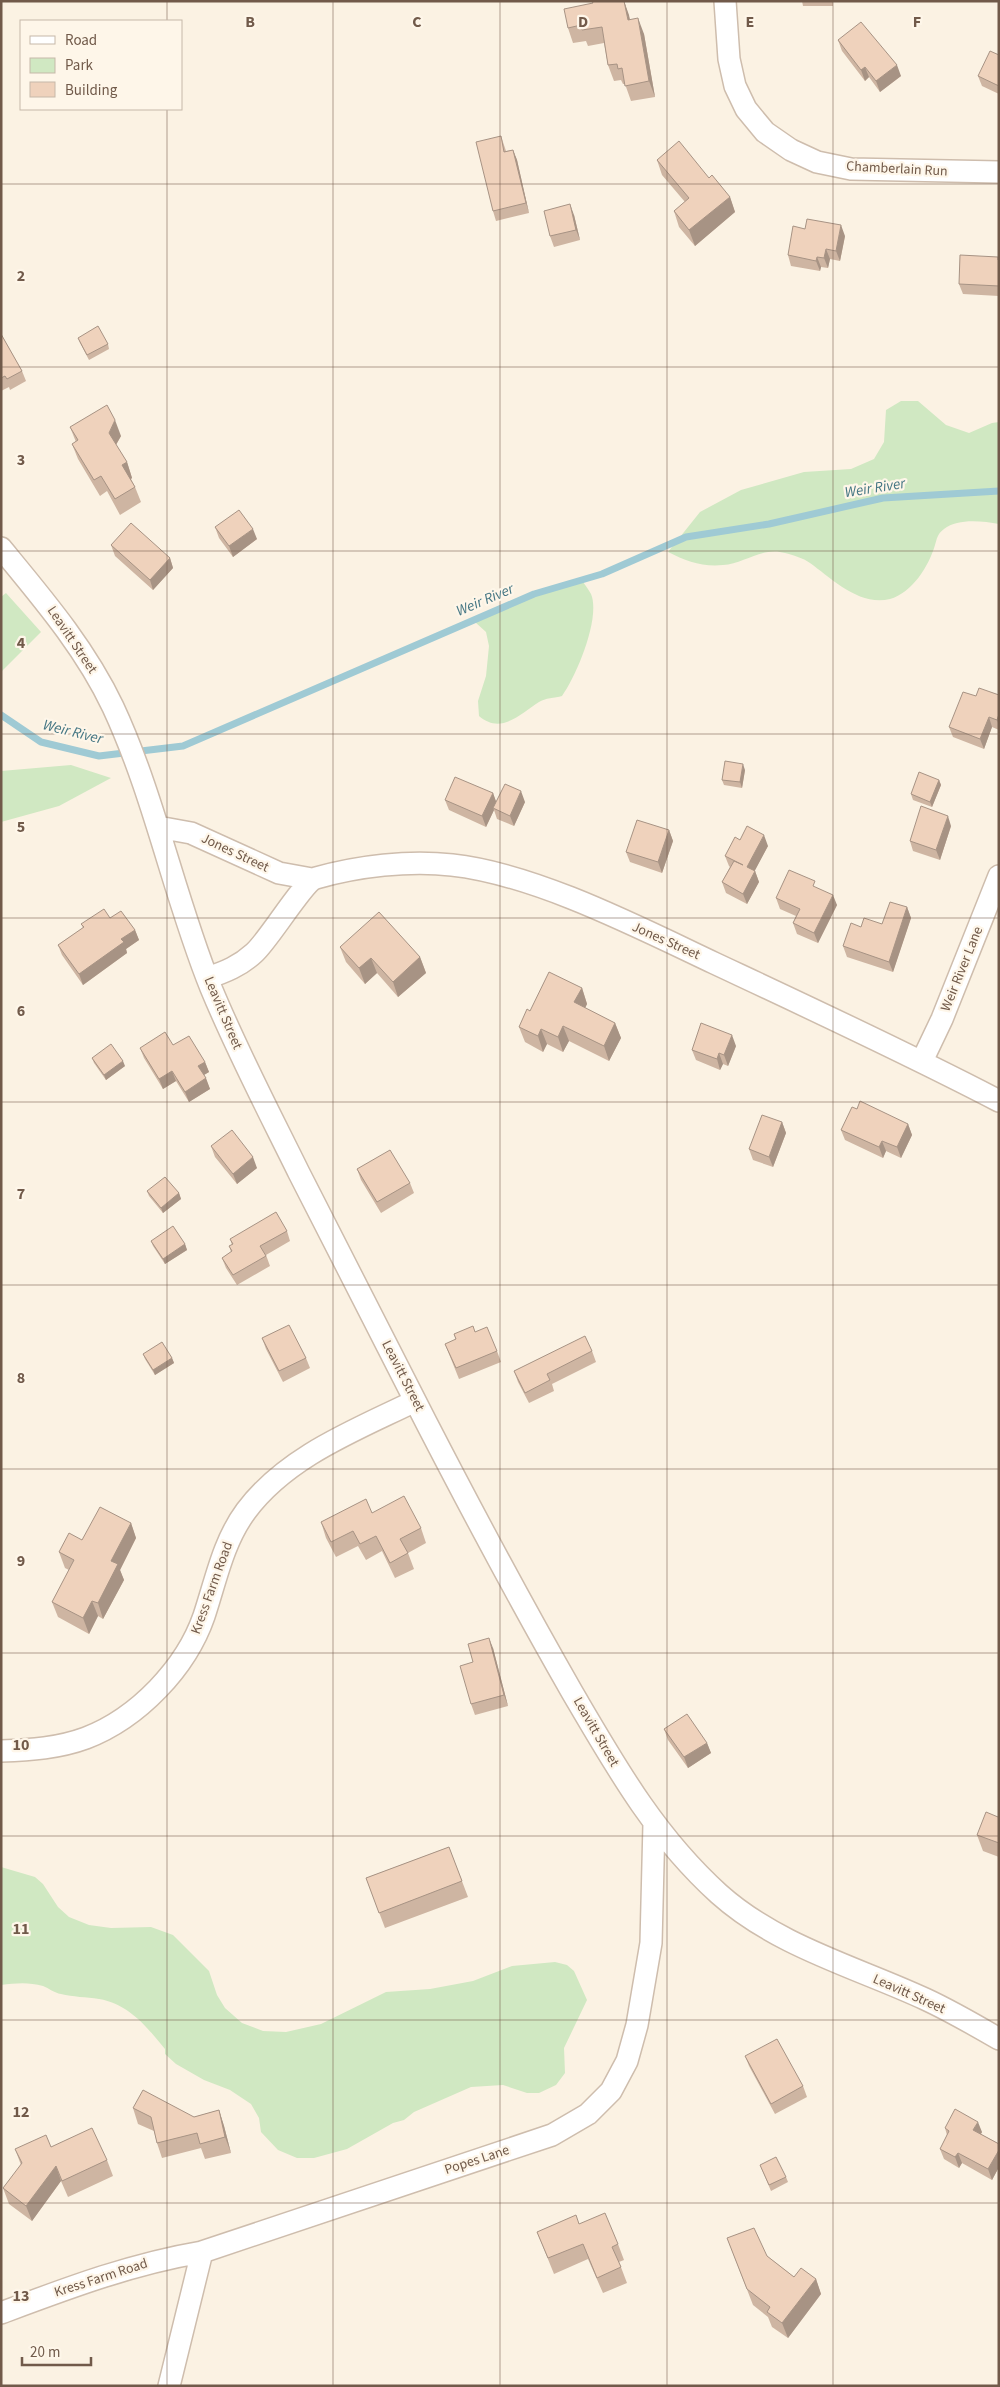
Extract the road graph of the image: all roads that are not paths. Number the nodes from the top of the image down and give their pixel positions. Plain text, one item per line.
1 (725, 1) edge
2 (999, 172) edge
3 (4, 558) edge
4 (158, 827) junction
5 (999, 876) edge
6 (312, 879) junction
7 (207, 978) junction
8 (922, 1061) junction
9 (999, 1100) edge
10 (415, 1401) junction
11 (1, 1751) edge
12 (654, 1824) junction
13 (999, 2039) edge
14 (202, 2252) junction
15 (1, 2313) edge
16 (168, 2386) edge

1 - 2 street, Chamberlain Run
3 - 4 street, Leavitt Street
4 - 6 street, Jones Street
4 - 7 street, Leavitt Street
5 - 8 street, Weir River Lane
6 - 7 street
6 - 8 street, Jones Street
7 - 10 street, Leavitt Street
8 - 9 street, Jones Street
10 - 11 street, Kress Farm Road
10 - 12 street, Leavitt Street
12 - 13 street, Leavitt Street
12 - 14 street, Popes Lane
14 - 15 street, Kress Farm Road
14 - 16 street

